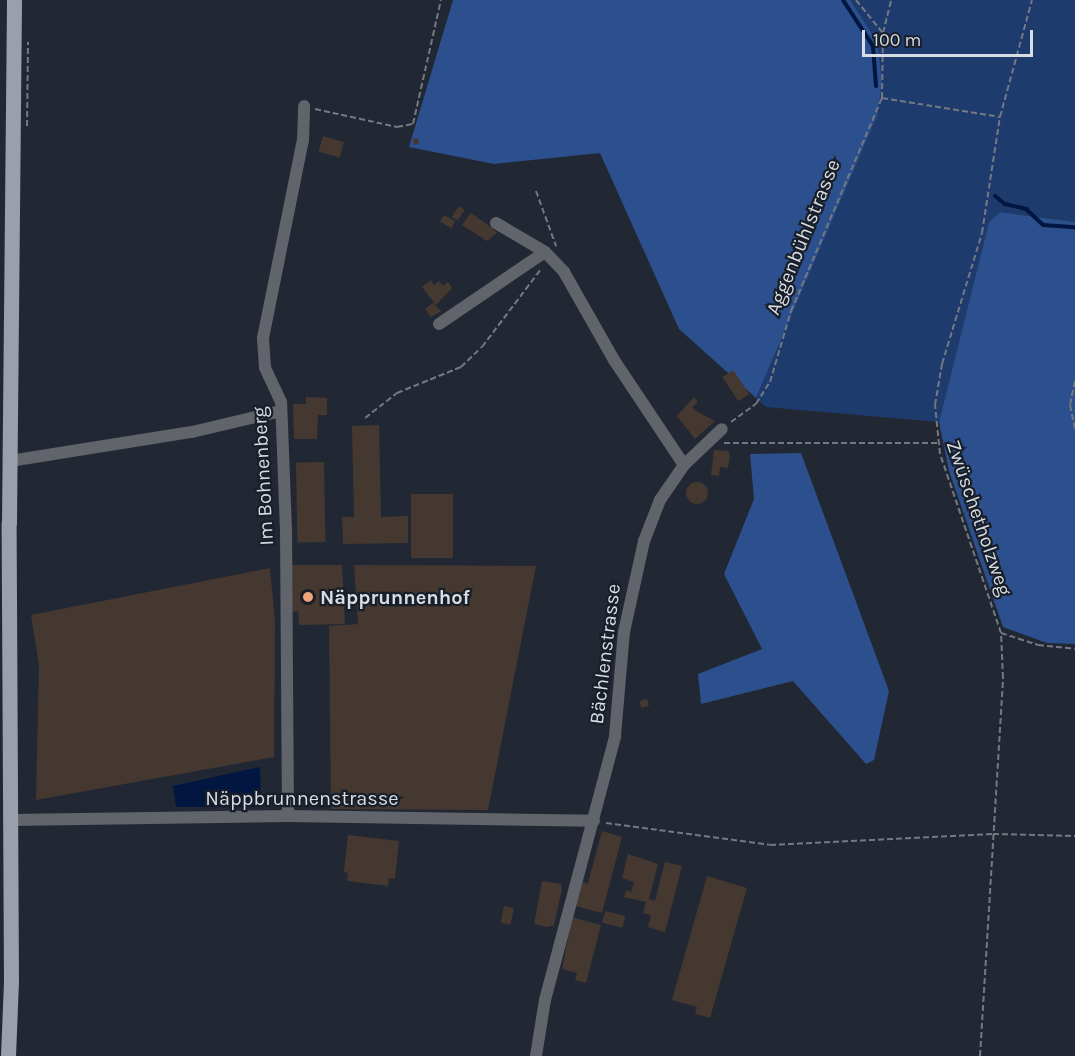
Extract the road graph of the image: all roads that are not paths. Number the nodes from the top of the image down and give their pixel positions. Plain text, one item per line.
1 (14, 0) edge
2 (304, 106) road end
3 (496, 223) dead end
4 (551, 253) junction
5 (439, 324) dead end
6 (280, 411) junction
7 (718, 433) road end
8 (10, 460) junction
9 (684, 465) junction
10 (288, 816) junction
11 (10, 820) junction
12 (594, 821) junction
13 (8, 1056) edge
14 (536, 1056) edge

1 - 8 main road
2 - 6 street, Im Bohnenberg
3 - 4 street
4 - 5 street
4 - 9 street
6 - 8 street
6 - 10 street, Im Bohnenberg
7 - 9 street
8 - 11 main road
9 - 12 street, Bächlenstrasse
10 - 11 street, Näppbrunnenstrasse
10 - 12 street, Näppbrunnenstrasse
11 - 13 main road
12 - 14 street, Bächlenstrasse

